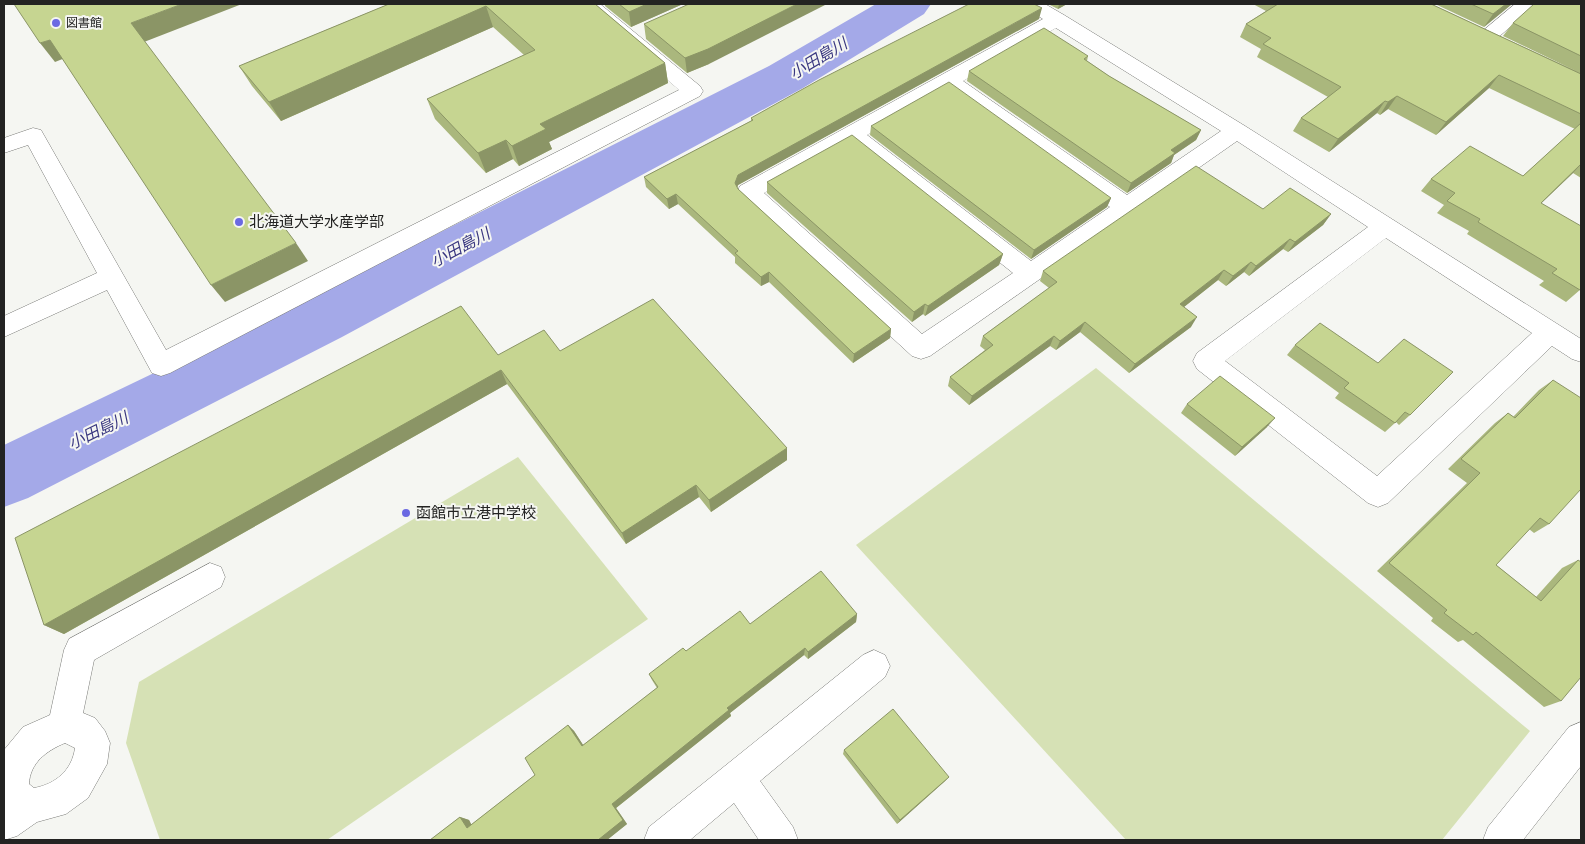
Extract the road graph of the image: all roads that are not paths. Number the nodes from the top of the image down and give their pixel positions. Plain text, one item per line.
1 (589, 4) edge
2 (1032, 4) edge
3 (1526, 4) edge
4 (1058, 19) junction
5 (1485, 38) edge
6 (948, 80) junction
7 (1237, 131) junction
8 (852, 134) junction
9 (4, 146) edge
10 (1126, 206) junction
11 (1384, 227) junction
12 (1031, 274) junction
13 (110, 277) junction
14 (4, 327) edge
15 (1550, 332) junction
16 (1581, 352) edge
17 (210, 577) dead end
18 (874, 666) dead end
19 (64, 726) junction
20 (1581, 739) edge
21 (737, 778) junction
22 (17, 815) edge
23 (662, 840) edge
24 (780, 840) edge
25 (1501, 840) edge

1 - 13 street
2 - 4 street
3 - 5 street
4 - 6 street
4 - 7 street
6 - 8 street
6 - 10 street
7 - 10 street
7 - 11 street
8 - 12 street
8 - 12 street
9 - 13 street
10 - 12 street
11 - 15 street
11 - 15 street
13 - 14 street
15 - 16 street
17 - 19 street
18 - 21 street
19 - 22 street
19 - 22 street
20 - 25 street
21 - 23 street
21 - 24 street

